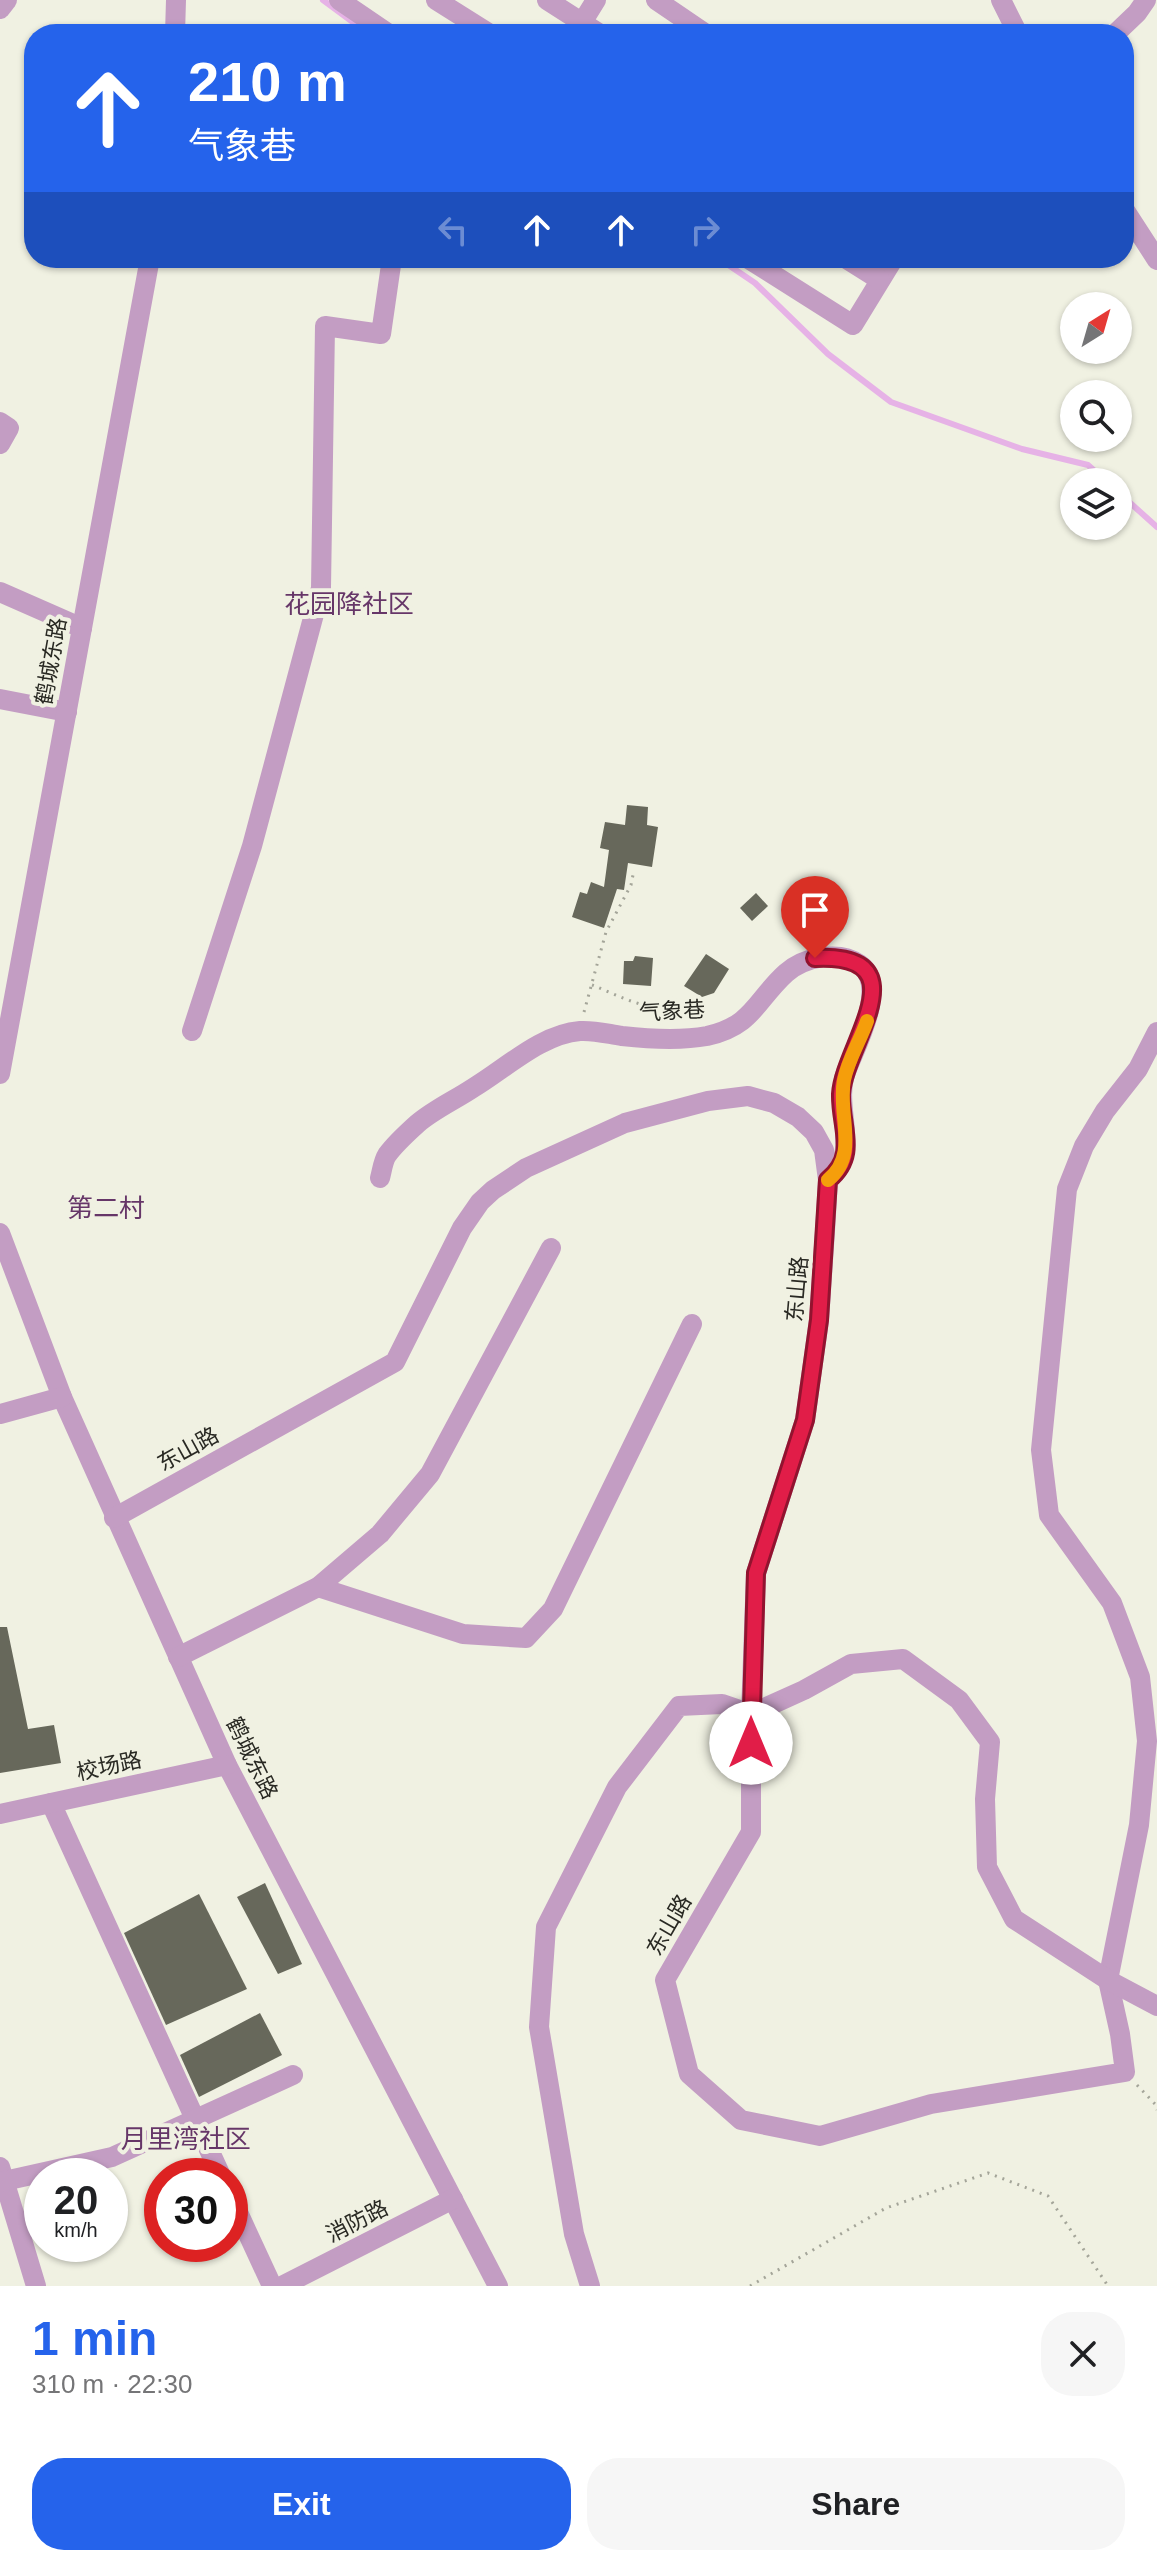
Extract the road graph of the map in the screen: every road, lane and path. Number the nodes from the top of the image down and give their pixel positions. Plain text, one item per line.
1 (7, 0) edge
2 (176, 0) edge
3 (339, 0) edge
4 (436, 0) edge
5 (547, 0) edge
6 (596, 0) edge
7 (656, 0) edge
8 (1001, 0) edge
9 (1146, 0) edge
10 (0, 9) edge
11 (175, 24) edge
12 (374, 24) edge
13 (474, 24) edge
14 (574, 24) edge
15 (581, 24) edge
16 (691, 24) edge
17 (1013, 24) edge
18 (1125, 24) edge
19 (1134, 224) edge
20 (1157, 260) edge
21 (148, 268) edge
22 (391, 268) edge
23 (763, 268) edge
24 (861, 268) edge
25 (888, 268) edge
26 (880, 280) junction
27 (0, 422) edge
28 (0, 444) edge
29 (0, 592) edge
30 (82, 628) junction
31 (0, 699) edge
32 (67, 712) junction
33 (634, 870) dead end
34 (10, 968) edge
35 (592, 985) junction
36 (684, 1002) dead end
37 (192, 1031) dead end
38 (579, 1031) junction
39 (1157, 1032) edge
40 (0, 1074) edge
41 (380, 1178) dead end
42 (828, 1180) junction
43 (0, 1233) edge
44 (551, 1248) dead end
45 (692, 1324) dead end
46 (62, 1397) junction
47 (0, 1414) edge
48 (114, 1518) junction
49 (318, 1587) junction
50 (178, 1657) junction
51 (751, 1714) junction
52 (227, 1765) junction
53 (51, 1803) junction
54 (0, 1814) edge
55 (1108, 1980) junction
56 (1157, 2006) edge
57 (1125, 2072) junction
58 (293, 2075) dead end
59 (1157, 2110) edge
60 (196, 2119) junction
61 (213, 2158) edge
62 (1, 2177) edge
63 (453, 2199) junction
64 (248, 2234) edge
65 (36, 2286) edge
66 (272, 2286) edge
67 (282, 2286) edge
68 (498, 2286) edge
69 (590, 2286) edge
70 (750, 2286) edge
71 (1108, 2286) edge

1 - 10 street
2 - 11 street
3 - 12 street
4 - 13 street
5 - 14 street
6 - 15 street
7 - 16 street
8 - 17 street
9 - 18 street
19 - 20 street
21 - 30 street, 鹤城东路
22 - 37 street
23 - 26 street
24 - 26 street
25 - 26 street
27 - 28 street
29 - 30 street
30 - 32 street, 鹤城东路
31 - 32 street
32 - 34 street, 鹤城东路
33 - 35 path
34 - 40 street, 鹤城东路
35 - 36 path
35 - 38 path
38 - 41 street, 气象巷
38 - 42 street, 气象巷
39 - 55 street
42 - 48 street, 东山路
42 - 51 street, 东山路
43 - 46 street, 鹤城东路
44 - 49 street
45 - 49 street
46 - 47 street
46 - 48 street, 鹤城东路
48 - 50 street, 鹤城东路
49 - 50 street
50 - 52 street, 鹤城东路
51 - 55 street
51 - 57 street, 东山路
51 - 69 street
52 - 53 street, 校场路
52 - 63 street, 鹤城东路
53 - 54 street, 校场路
53 - 60 street
55 - 56 street
55 - 57 street
57 - 59 path
58 - 60 street
60 - 61 street
60 - 62 street
62 - 65 street
63 - 67 street, 消防路
63 - 68 street, 鹤城东路
64 - 66 street
70 - 71 path

